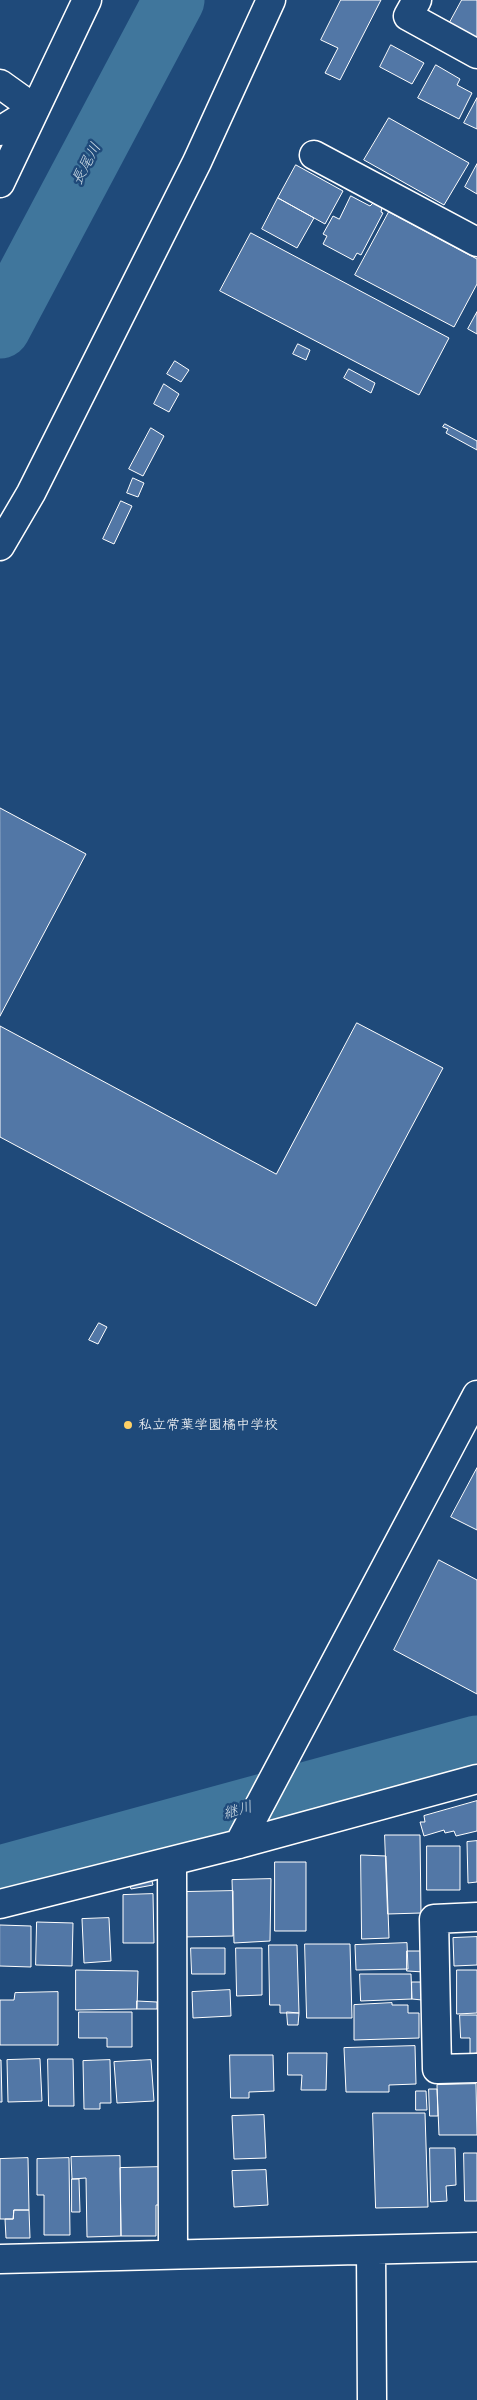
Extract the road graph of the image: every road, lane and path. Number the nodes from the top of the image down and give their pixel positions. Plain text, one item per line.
1 (87, 0) edge
2 (271, 0) edge
3 (417, 0) edge
4 (477, 54) edge
5 (0, 84) edge
6 (35, 109) junction
7 (0, 131) edge
8 (314, 155) dead end
9 (0, 184) edge
10 (477, 242) edge
11 (0, 546) edge
12 (477, 1395) edge
13 (477, 1780) edge
14 (239, 1844) junction
15 (172, 1861) junction
16 (0, 1904) edge
17 (477, 1917) edge
18 (477, 2068) edge
19 (477, 2247) edge
20 (371, 2250) junction
21 (173, 2254) junction
22 (0, 2259) edge
23 (372, 2400) edge

1 - 6 street
2 - 11 street
3 - 4 street
5 - 6 street
6 - 7 street
6 - 9 street
8 - 10 street
12 - 14 street
13 - 14 street
14 - 15 street
15 - 16 street
15 - 21 street
17 - 18 street
19 - 20 street
20 - 21 street
20 - 23 street
21 - 22 street

